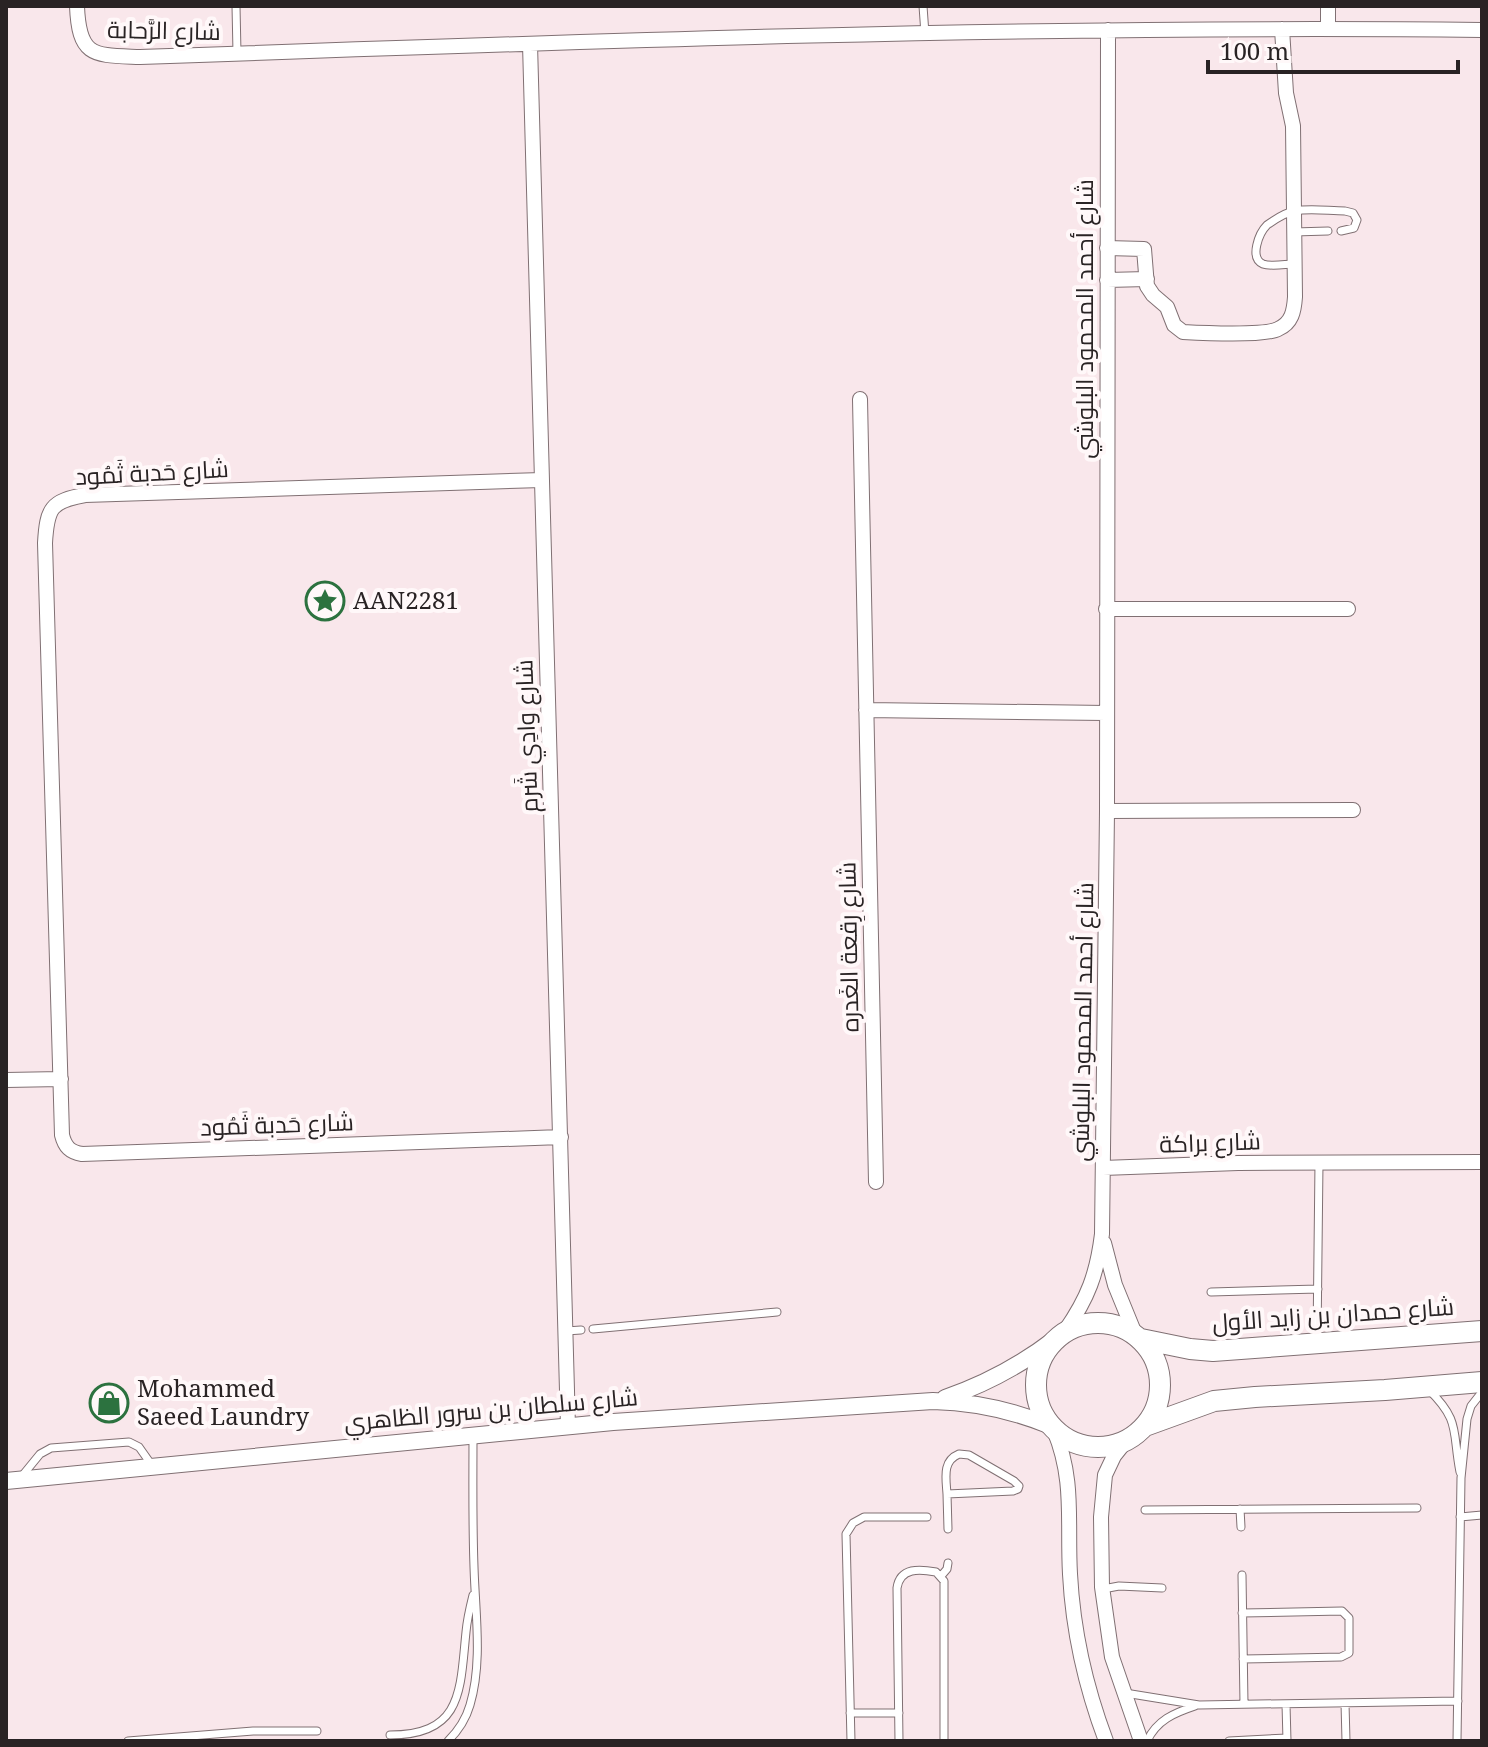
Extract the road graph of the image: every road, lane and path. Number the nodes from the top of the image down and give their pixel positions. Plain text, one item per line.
1 (77, 6) edge
2 (236, 6) edge
3 (923, 6) edge
4 (1328, 6) edge
5 (1282, 29) junction
6 (1328, 29) junction
7 (1108, 30) junction
8 (1482, 30) edge
9 (925, 34) junction
10 (530, 44) junction
11 (237, 53) junction
12 (1294, 211) junction
13 (1328, 231) dead end
14 (1341, 231) dead end
15 (1294, 232) junction
16 (1107, 248) junction
17 (1294, 264) junction
18 (1147, 279) junction
19 (1107, 280) junction
20 (860, 399) dead end
21 (542, 480) junction
22 (1106, 609) junction
23 (1348, 609) dead end
24 (866, 710) junction
25 (1106, 713) junction
26 (1353, 810) dead end
27 (1107, 811) junction
28 (61, 1079) junction
29 (6, 1080) edge
30 (561, 1137) junction
31 (1482, 1162) edge
32 (1319, 1163) junction
33 (1103, 1168) junction
34 (876, 1182) dead end
35 (1102, 1234) junction
36 (1318, 1289) junction
37 (1211, 1292) dead end
38 (777, 1312) dead end
39 (593, 1329) dead end
40 (581, 1330) dead end
41 (566, 1331) junction
42 (1482, 1331) edge
43 (1060, 1335) junction
44 (1138, 1336) junction
45 (1317, 1342) junction
46 (1482, 1382) edge
47 (1425, 1387) junction
48 (1482, 1392) edge
49 (933, 1401) junction
50 (1145, 1426) junction
51 (568, 1427) junction
52 (1052, 1428) junction
53 (473, 1435) junction
54 (1126, 1441) junction
55 (152, 1466) junction
56 (1461, 1478) junction
57 (13, 1480) edge
58 (947, 1494) junction
59 (1417, 1508) dead end
60 (1240, 1509) junction
61 (1145, 1510) dead end
62 (1482, 1515) edge
63 (927, 1517) dead end
64 (1460, 1517) junction
65 (1241, 1527) dead end
66 (948, 1529) dead end
67 (948, 1563) dead end
68 (1242, 1575) dead end
69 (941, 1576) junction
70 (1162, 1588) dead end
71 (475, 1589) junction
72 (1103, 1589) junction
73 (1242, 1613) junction
74 (1243, 1659) junction
75 (1124, 1693) junction
76 (1458, 1701) junction
77 (1345, 1703) junction
78 (1244, 1704) junction
79 (1286, 1704) junction
80 (1199, 1705) junction
81 (850, 1713) junction
82 (899, 1713) junction
83 (317, 1731) dead end
84 (390, 1735) dead end
85 (453, 1738) edge
86 (1287, 1740) edge
87 (128, 1741) edge
88 (851, 1741) edge
89 (899, 1741) edge
90 (944, 1741) edge
91 (1106, 1741) edge
92 (1141, 1741) edge
93 (1147, 1741) edge
94 (1229, 1741) edge
95 (1346, 1741) edge
96 (1457, 1741) edge

1 - 11 street, شارع الرَّحابة
2 - 11 lane, شارع الرَّحابة
3 - 9 lane
4 - 6 street
5 - 6 street, شارع الرَّحابة
5 - 7 street, شارع الرَّحابة
5 - 12 street
6 - 8 street, شارع الرَّحابة
7 - 9 street, شارع الرَّحابة
7 - 16 street, شارع أحمد المحمود البلوشي
9 - 10 street, شارع الرَّحابة
10 - 11 street, شارع الرَّحابة
10 - 21 street, شارع وادِي شَرم
12 - 14 lane
12 - 15 street
12 - 17 lane
13 - 15 lane
15 - 17 street
16 - 18 street
16 - 19 street, شارع أحمد المحمود البلوشي
17 - 18 street
18 - 19 street
19 - 22 street, شارع أحمد المحمود البلوشي
20 - 24 street, شارع رِقعة الغَدره
21 - 28 street, شارع حَدبة ثَمُود
21 - 30 street, شارع وادِي شَرم
22 - 23 street
22 - 25 street, شارع أحمد المحمود البلوشي
24 - 25 street
24 - 34 street, شارع رِقعة الغَدره
25 - 27 street, شارع أحمد المحمود البلوشي
26 - 27 street
27 - 33 street, شارع أحمد المحمود البلوشي
28 - 29 street
28 - 30 street, شارع حَدبة ثَمُود
30 - 41 street, شارع وادِي شَرم
31 - 32 street, شارع براكة
32 - 33 street, شارع براكة
32 - 36 lane
33 - 35 street, شارع أحمد المحمود البلوشي
35 - 43 street, شارع أحمد المحمود البلوشي
35 - 44 street, شارع أحمد المحمود البلوشي
36 - 37 lane
36 - 45 lane
38 - 39 lane
40 - 41 lane
41 - 51 street, شارع وادِي شَرم
42 - 45 main road, شارع حمدان بن زايد الأول
43 - 44 main road
43 - 49 street, شارع سلطان بن سرور الظاهري
43 - 52 main road
44 - 45 main road, شارع حمدان بن زايد الأول
44 - 50 main road
46 - 47 main road
47 - 50 main road
47 - 56 lane
48 - 56 lane
49 - 51 street, شارع سلطان بن سرور الظاهري
49 - 52 street, شارع سلطان بن سرور الظاهري
50 - 54 main road
51 - 53 street, شارع سلطان بن سرور الظاهري
52 - 54 main road
52 - 91 street
53 - 55 street, شارع سلطان بن سرور الظاهري
53 - 71 lane
54 - 72 street
55 - 57 street, شارع سلطان بن سرور الظاهري
55 - 57 lane
56 - 64 lane
58 - 58 lane
58 - 66 lane
59 - 60 lane
60 - 61 lane
60 - 65 lane
62 - 64 lane
63 - 81 lane
64 - 76 lane
67 - 69 lane
68 - 73 lane
69 - 82 lane
69 - 90 lane
70 - 72 lane
71 - 84 lane
71 - 85 lane
72 - 75 street
73 - 74 lane
73 - 74 lane
74 - 78 lane
75 - 80 lane
75 - 92 street
76 - 77 lane
76 - 96 lane
77 - 79 lane
77 - 95 lane
78 - 79 lane
78 - 80 lane
79 - 86 lane
80 - 93 lane
81 - 82 lane
81 - 88 lane
82 - 89 lane
83 - 87 lane
86 - 94 lane

